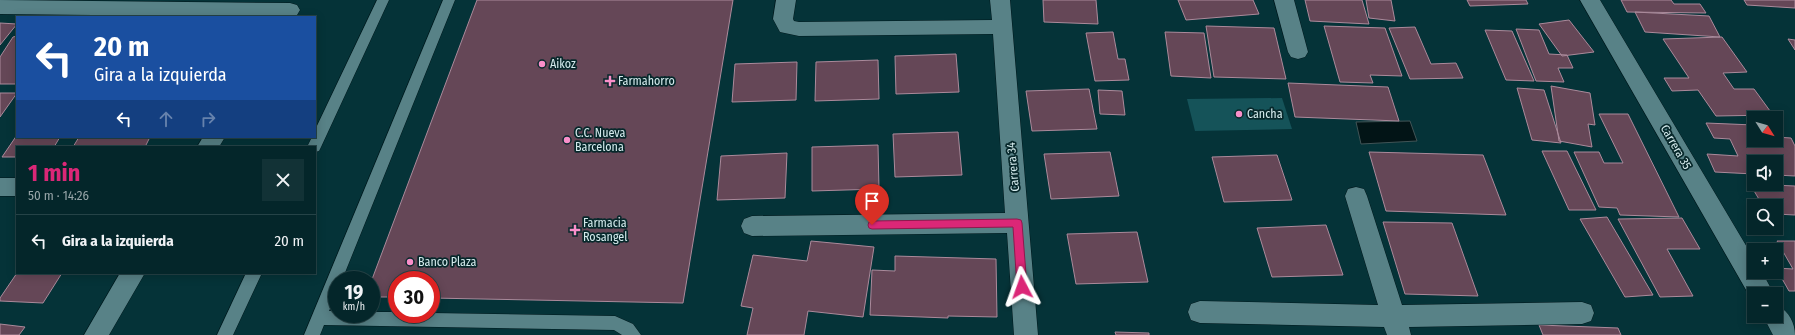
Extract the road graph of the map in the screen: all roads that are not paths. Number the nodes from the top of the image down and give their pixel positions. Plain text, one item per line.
1 (383, 0) edge
2 (449, 0) edge
3 (786, 0) edge
4 (1000, 0) edge
5 (1284, 0) edge
6 (1590, 0) edge
7 (0, 7) edge
8 (291, 9) edge
9 (1002, 27) junction
10 (1298, 52) dead end
11 (314, 146) edge
12 (0, 187) edge
13 (16, 187) edge
14 (1356, 196) dead end
15 (1017, 223) junction
16 (752, 226) dead end
17 (132, 274) edge
18 (254, 274) edge
19 (1758, 287) edge
20 (1200, 312) dead end
21 (1582, 313) dead end
22 (319, 318) junction
23 (1779, 323) edge
24 (1396, 326) edge
25 (96, 335) edge
26 (225, 335) edge
27 (312, 335) edge
28 (633, 335) edge
29 (1026, 335) edge
30 (1786, 335) edge

1 - 11 lane
2 - 22 lane
3 - 9 street
4 - 9 street, Carrera 34
5 - 10 street
6 - 19 street, Carrera 35
7 - 8 street
9 - 15 street, Carrera 34
12 - 13 street
14 - 24 street
15 - 16 street
15 - 29 street, Carrera 34
17 - 25 street
18 - 26 lane
20 - 24 street
21 - 24 street
22 - 27 lane
22 - 28 lane
23 - 30 street

